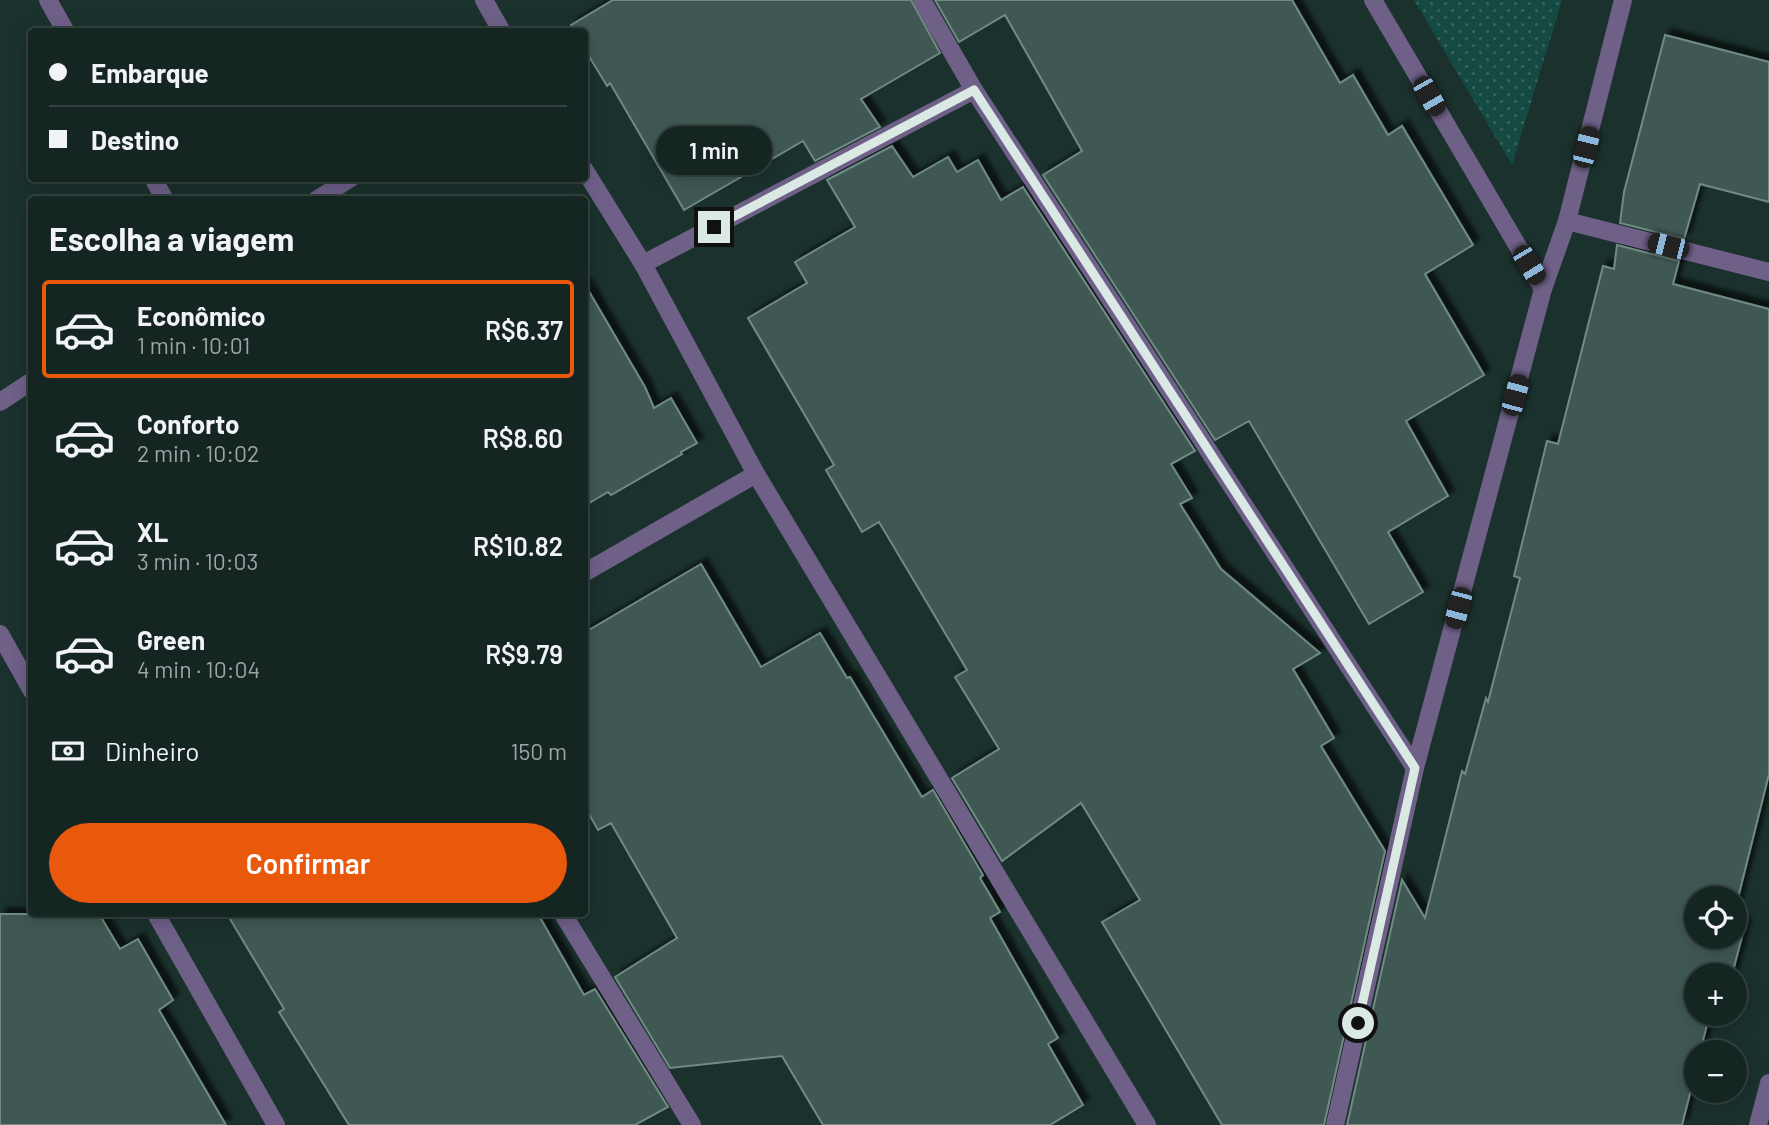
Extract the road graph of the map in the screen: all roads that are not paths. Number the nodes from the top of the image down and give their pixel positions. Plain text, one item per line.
1 (48, 0) edge
2 (484, 0) edge
3 (922, 0) edge
4 (1373, 0) edge
5 (1623, 0) edge
6 (64, 28) edge
7 (500, 28) edge
8 (974, 90) junction
9 (588, 175) edge
10 (345, 182) edge
11 (322, 196) edge
12 (1567, 221) junction
13 (643, 264) junction
14 (1769, 272) edge
15 (1543, 289) junction
16 (28, 384) edge
17 (0, 402) edge
18 (756, 474) junction
19 (588, 571) edge
20 (0, 634) edge
21 (28, 684) edge
22 (1415, 768) junction
23 (158, 917) edge
24 (565, 917) edge
25 (1769, 1083) edge
26 (276, 1125) edge
27 (692, 1125) edge
28 (1147, 1125) edge
29 (1335, 1125) edge
30 (1758, 1125) edge

1 - 6 street
2 - 7 street
3 - 8 street
4 - 15 street
5 - 12 street
8 - 13 street
8 - 22 street
9 - 13 street
10 - 11 street
12 - 14 street
12 - 15 street
13 - 18 street
15 - 22 street
16 - 17 street
18 - 19 street
18 - 28 street
20 - 21 street
22 - 29 street
23 - 26 street
24 - 27 street
25 - 30 street

